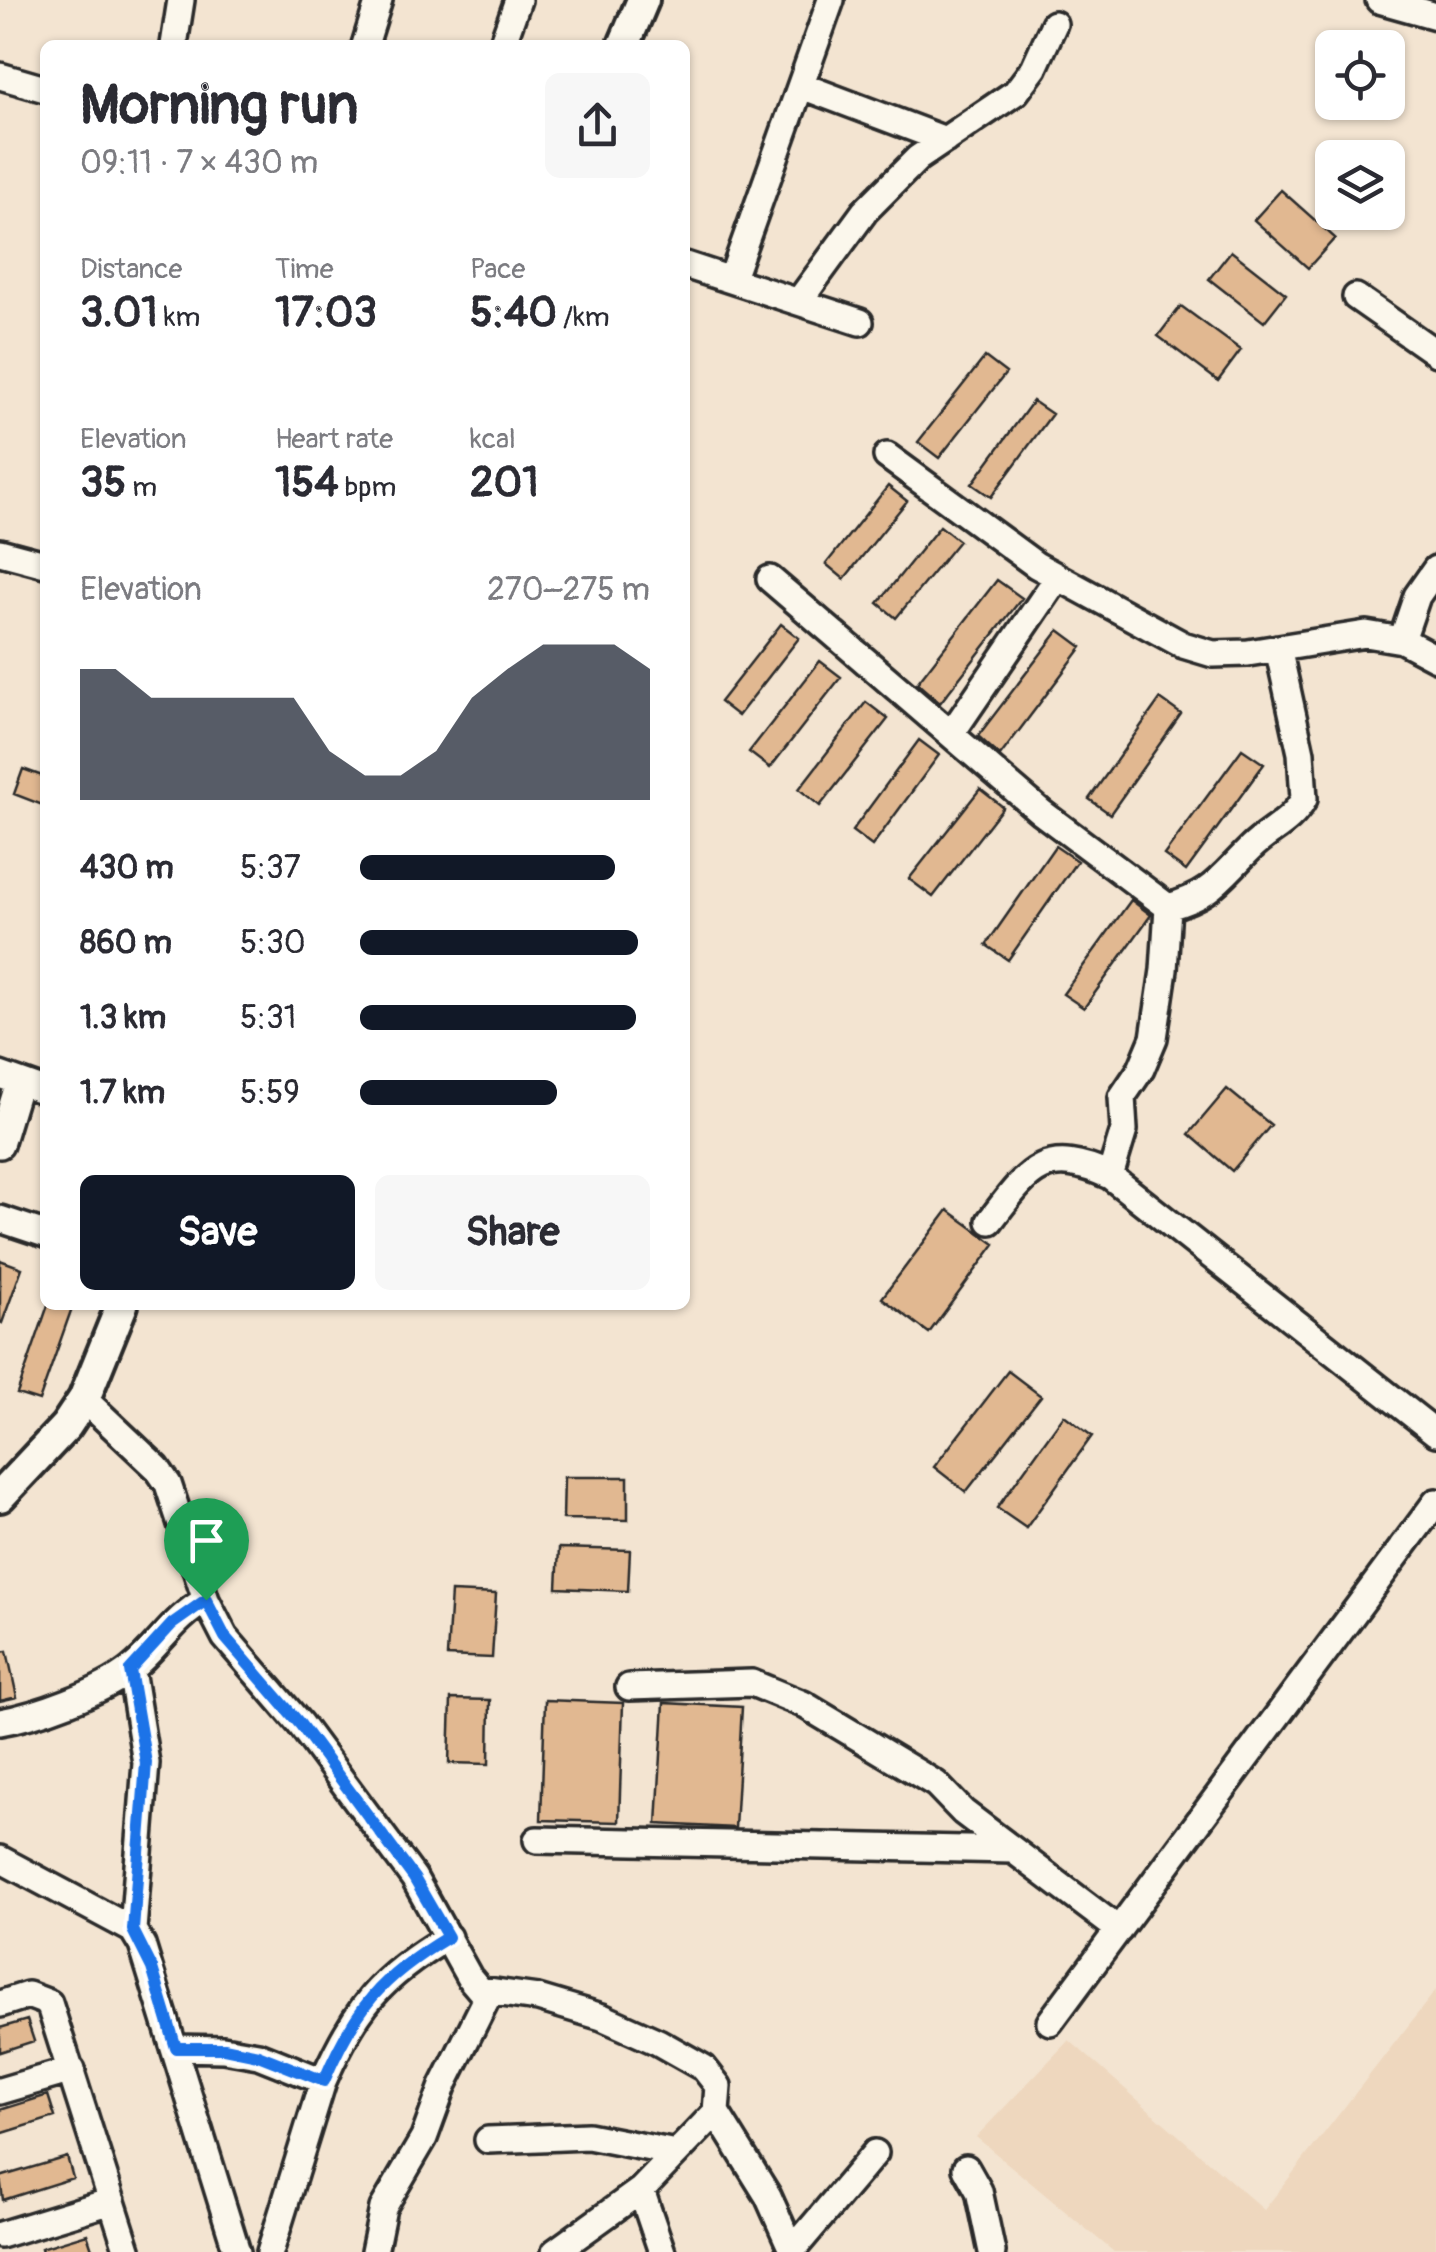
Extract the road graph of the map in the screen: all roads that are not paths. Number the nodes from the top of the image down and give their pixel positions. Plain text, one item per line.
1 (181, 0) edge
2 (379, 0) edge
3 (518, 0) edge
4 (643, 0) edge
5 (832, 0) edge
6 (1379, 0) edge
7 (1436, 16) edge
8 (1054, 24) dead end
9 (175, 40) edge
10 (367, 40) edge
11 (504, 40) edge
12 (626, 40) edge
13 (0, 76) edge
14 (802, 86) junction
15 (40, 88) edge
16 (945, 140) junction
17 (690, 266) edge
18 (732, 278) junction
19 (1356, 297) dead end
20 (799, 300) junction
21 (860, 322) dead end
22 (1436, 353) edge
23 (888, 456) dead end
24 (0, 552) edge
25 (40, 563) edge
26 (1436, 570) edge
27 (1058, 577) junction
28 (1402, 640) junction
29 (1278, 648) junction
30 (1436, 658) edge
31 (951, 734) junction
32 (1168, 907) junction
33 (9, 1078) edge
34 (40, 1089) edge
35 (0, 1145) edge
36 (1110, 1176) junction
37 (0, 1220) edge
38 (990, 1221) dead end
39 (40, 1232) edge
40 (120, 1310) edge
41 (84, 1400) junction
42 (1436, 1433) edge
43 (6, 1490) edge
44 (1436, 1502) edge
45 (206, 1600) junction
46 (130, 1670) junction
47 (629, 1687) dead end
48 (0, 1722) edge
49 (537, 1840) dead end
50 (1013, 1850) junction
51 (0, 1860) edge
52 (133, 1930) junction
53 (1119, 1930) junction
54 (448, 1937) junction
55 (488, 1994) junction
56 (0, 2004) edge
57 (1050, 2022) dead end
58 (176, 2048) junction
59 (72, 2070) junction
60 (324, 2081) junction
61 (0, 2090) edge
62 (716, 2112) junction
63 (488, 2140) dead end
64 (874, 2153) dead end
65 (676, 2154) junction
66 (966, 2168) dead end
67 (641, 2190) junction
68 (112, 2201) junction
69 (0, 2235) edge
70 (128, 2252) edge
71 (237, 2252) edge
72 (270, 2252) edge
73 (374, 2252) edge
74 (555, 2252) edge
75 (662, 2252) edge
76 (792, 2252) edge
77 (992, 2252) edge

1 - 9 street
2 - 10 street
3 - 11 street
4 - 12 main road
5 - 14 street
6 - 7 street
8 - 16 street
13 - 15 street
14 - 16 street
14 - 18 street
16 - 20 street
17 - 18 street
18 - 20 street
19 - 22 street
20 - 21 street
23 - 27 street
24 - 25 street
26 - 28 street
27 - 29 street
27 - 31 street
28 - 29 street
28 - 30 street
29 - 32 street
31 - 31 street
31 - 32 street
32 - 36 street
33 - 34 street
33 - 35 street
36 - 38 street
36 - 42 street
37 - 39 street
40 - 41 main road
41 - 43 main road
41 - 45 street
44 - 53 street
45 - 46 street
45 - 54 street
46 - 48 street
46 - 52 street
47 - 50 street
49 - 50 street
50 - 53 street
51 - 52 street
52 - 58 street
53 - 57 street
54 - 55 street
54 - 60 street
55 - 62 street
55 - 73 street
56 - 59 street
58 - 60 street
58 - 71 street
59 - 61 street
59 - 68 street
60 - 72 street
62 - 65 street
62 - 76 street
63 - 65 street
64 - 76 street
65 - 67 street
66 - 77 street
67 - 74 street
67 - 75 street
68 - 69 street
68 - 70 street

